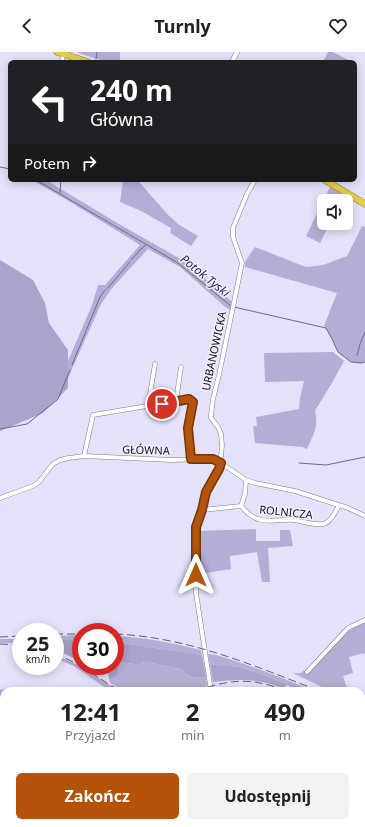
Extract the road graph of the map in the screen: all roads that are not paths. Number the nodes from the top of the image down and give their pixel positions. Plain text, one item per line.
1 (56, 52) edge
2 (63, 54) junction
3 (62, 60) edge
4 (82, 60) edge
5 (254, 182) edge
6 (328, 182) edge
7 (365, 204) edge
8 (155, 364) dead end
9 (181, 367) dead end
10 (176, 401) junction
11 (148, 406) junction
12 (84, 456) junction
13 (191, 459) junction
14 (221, 463) junction
15 (246, 480) junction
16 (0, 498) edge
17 (339, 505) junction
18 (241, 506) junction
19 (202, 510) junction
20 (365, 516) edge
21 (365, 620) edge
22 (308, 672) dead end
23 (210, 687) edge

1 - 2 highway
2 - 3 street
2 - 4 highway
5 - 14 street, URBANOWICKA
6 - 7 highway
8 - 11 street
9 - 10 street
10 - 11 street
10 - 13 street
11 - 12 street
12 - 13 street, GŁÓWNA
12 - 16 street, GŁÓWNA
13 - 14 street, GŁÓWNA
14 - 15 street, GŁÓWNA
14 - 19 street, URBANOWICKA
15 - 17 street, GŁÓWNA
15 - 18 street
17 - 18 street, ROLNICZA
17 - 20 street, GŁÓWNA
18 - 19 street
19 - 23 street, URBANOWICKA
21 - 22 street

